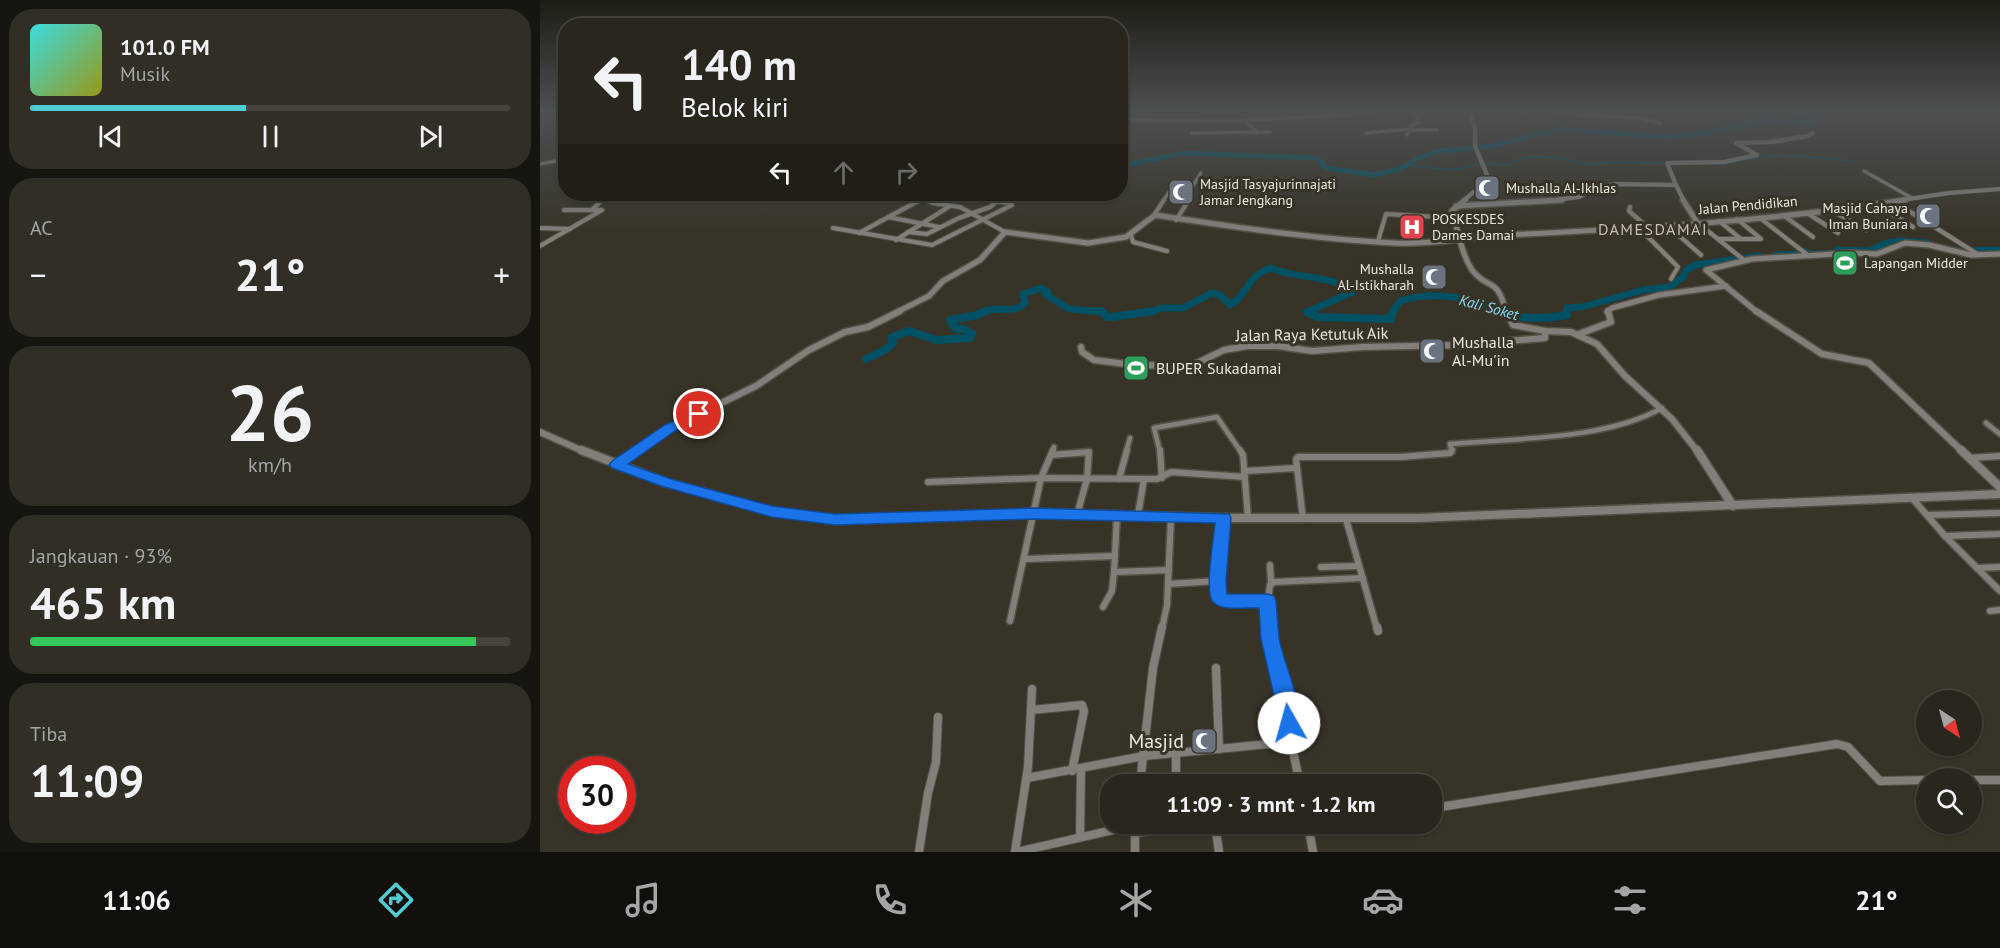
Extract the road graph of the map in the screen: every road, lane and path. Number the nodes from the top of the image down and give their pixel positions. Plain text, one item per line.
1 (1477, 153) edge
2 (1752, 153) edge
3 (558, 161) edge
4 (540, 164) edge
5 (1864, 171) dead end
6 (1201, 173) dead end
7 (1194, 183) joint
8 (1676, 185) junction
9 (1171, 189) dead end
10 (2000, 189) edge
11 (1912, 198) junction
12 (601, 201) edge
13 (914, 201) edge
14 (929, 201) edge
15 (969, 201) edge
16 (998, 201) edge
17 (1003, 201) edge
18 (1893, 201) junction
19 (1875, 203) junction
20 (1011, 204) joint
21 (952, 205) junction
22 (1456, 206) junction
23 (958, 207) junction
24 (1630, 207) dead end
25 (592, 209) junction
26 (564, 210) dead end
27 (1832, 210) junction
28 (1807, 213) junction
29 (972, 214) junction
30 (1154, 215) junction
31 (1783, 215) junction
32 (888, 217) junction
33 (1758, 217) junction
34 (1455, 218) junction
35 (1736, 218) junction
36 (980, 220) junction
37 (1176, 220) junction
38 (1717, 220) junction
39 (1697, 222) junction
40 (920, 224) junction
41 (1666, 224) junction
42 (1637, 226) junction
43 (1646, 226) junction
44 (1913, 226) dead end
45 (940, 227) junction
46 (540, 228) edge
47 (833, 228) dead end
48 (571, 229) junction
49 (1866, 230) dead end
50 (908, 232) junction
51 (1005, 232) junction
52 (859, 233) junction
53 (1838, 233) dead end
54 (1131, 235) junction
55 (1813, 237) dead end
56 (1462, 239) junction
57 (1718, 239) junction
58 (1740, 239) junction
59 (896, 240) junction
60 (1378, 242) junction
61 (540, 246) edge
62 (1167, 251) dead end
63 (2000, 254) edge
64 (1701, 255) dead end
65 (1979, 255) junction
66 (1810, 257) junction
67 (1744, 260) junction
68 (1671, 279) dead end
69 (1726, 286) junction
70 (1545, 331) junction
71 (1579, 334) junction
72 (1081, 347) dead end
73 (1662, 408) junction
74 (1986, 423) dead end
75 (540, 432) edge
76 (2000, 434) edge
77 (1130, 438) dead end
78 (1054, 447) dead end
79 (1051, 455) junction
80 (2000, 456) edge
81 (1970, 458) junction
82 (617, 465) junction
83 (1297, 468) junction
84 (1245, 474) junction
85 (1041, 478) junction
86 (1162, 478) junction
87 (1087, 479) junction
88 (1119, 479) junction
89 (1144, 479) junction
90 (928, 482) dead end
91 (2000, 487) edge
92 (2000, 494) edge
93 (1912, 498) junction
94 (1733, 506) junction
95 (1034, 513) junction
96 (2000, 513) edge
97 (1077, 515) junction
98 (1117, 515) junction
99 (1138, 515) junction
100 (1928, 515) junction
101 (1171, 517) junction
102 (1223, 518) junction
103 (1248, 518) junction
104 (1304, 519) junction
105 (1346, 519) junction
106 (1997, 534) edge
107 (1945, 536) junction
108 (2000, 540) edge
109 (1115, 555) junction
110 (1025, 559) junction
111 (1270, 565) dead end
112 (1359, 566) junction
113 (1321, 567) dead end
114 (2000, 567) edge
115 (1977, 568) junction
116 (1169, 570) junction
117 (1114, 572) junction
118 (1363, 578) junction
119 (1218, 581) junction
120 (1271, 582) junction
121 (1168, 584) junction
122 (2000, 591) edge
123 (1268, 601) junction
124 (1102, 606) dead end
125 (2000, 609) edge
126 (1990, 611) dead end
127 (1010, 621) dead end
128 (1378, 630) dead end
129 (1216, 668) dead end
130 (1032, 689) dead end
131 (1032, 710) junction
132 (938, 717) dead end
133 (1291, 742) junction
134 (1220, 749) junction
135 (1176, 753) junction
136 (1144, 756) junction
137 (1077, 770) junction
138 (1141, 774) edge
139 (1176, 774) edge
140 (1298, 774) edge
141 (1027, 778) junction
142 (1916, 780) edge
143 (1982, 780) edge
144 (2000, 780) edge
145 (1442, 807) edge
146 (1100, 833) edge
147 (1135, 834) edge
148 (1216, 834) edge
149 (1310, 834) edge
150 (1080, 837) junction
151 (919, 852) edge
152 (1016, 852) edge
153 (1134, 852) edge
154 (1219, 852) edge
155 (1313, 852) edge

1 - 22 street
2 - 8 street
3 - 4 street
5 - 11 street
6 - 7 street
7 - 37 street
8 - 22 street
8 - 39 street
9 - 30 street
10 - 11 street, Jalan Pendidikan
11 - 18 street, Jalan Pendidikan
12 - 25 street
13 - 32 street
14 - 21 street
15 - 23 street
16 - 29 street
17 - 20 street
18 - 19 street, Jalan Pendidikan
18 - 65 street
19 - 27 street, Jalan Pendidikan
19 - 44 street
20 - 36 street
21 - 23 street
21 - 40 street
22 - 34 street
23 - 29 street
24 - 43 street
25 - 26 street
25 - 48 street
27 - 28 street, Jalan Pendidikan
27 - 49 street
28 - 31 street, Jalan Pendidikan
28 - 53 street
29 - 36 street
29 - 45 street
30 - 37 street, Jalan Pendidikan
30 - 54 street
31 - 33 street, Jalan Pendidikan
31 - 55 street
32 - 40 street
32 - 52 street
33 - 35 street, Jalan Pendidikan
33 - 66 street
34 - 56 street
34 - 60 street
35 - 38 street, Jalan Pendidikan
35 - 58 street
36 - 51 street
36 - 59 street
37 - 60 street, Jalan Pendidikan
38 - 39 street, Jalan Pendidikan
38 - 58 street
39 - 41 street, Jalan Pendidikan
39 - 57 street
40 - 45 street
40 - 50 street
41 - 43 street, Jalan Pendidikan
41 - 64 street
42 - 43 street, Jalan Pendidikan
42 - 56 street, Jalan Pendidikan
42 - 68 street
45 - 50 street
46 - 48 street
47 - 52 street
48 - 61 street
50 - 59 street
51 - 54 street
51 - 82 street
52 - 59 street
54 - 62 street
56 - 60 street, Jalan Pendidikan
56 - 70 street
57 - 58 street
57 - 67 street
63 - 65 street
65 - 66 street
66 - 67 street
67 - 69 street
69 - 71 street
69 - 81 street
70 - 71 street
70 - 72 street, Jalan Raya Ketutuk Aik
71 - 73 street
73 - 83 street
73 - 94 street
74 - 76 street
75 - 82 street
77 - 88 street
78 - 79 street
79 - 85 street
79 - 87 street
80 - 81 street
81 - 91 street
82 - 95 street
83 - 84 street
83 - 104 street
84 - 86 street
84 - 86 street
84 - 103 street
85 - 87 street
85 - 90 street
85 - 95 street
86 - 89 street
87 - 88 street
87 - 97 street
88 - 89 street
89 - 99 street
92 - 93 street
93 - 94 street
93 - 100 street
94 - 105 street
95 - 97 street
95 - 110 street
96 - 100 street
97 - 98 street
98 - 99 street
98 - 109 street
99 - 101 street
100 - 107 street
101 - 102 street
101 - 116 street
102 - 103 street
102 - 119 street
103 - 104 street
104 - 105 street
105 - 112 street
106 - 107 street
106 - 108 street
107 - 115 street
109 - 110 street
109 - 117 street
110 - 127 street
111 - 120 street
112 - 113 street
112 - 118 street
114 - 115 street
115 - 122 street
116 - 117 street
116 - 121 street
117 - 124 street
118 - 120 street
118 - 128 street
119 - 121 street
119 - 123 street
120 - 123 street
121 - 136 street
123 - 133 street
125 - 126 street
129 - 134 street
130 - 131 street
131 - 137 street
131 - 141 street
132 - 151 street
133 - 134 street
133 - 140 street
134 - 135 street
135 - 136 street
135 - 139 street
136 - 137 street
136 - 138 street
137 - 141 street
137 - 150 street
141 - 152 street
142 - 145 street
143 - 144 street
146 - 150 street
147 - 153 street
148 - 154 street
149 - 155 street
150 - 152 street

